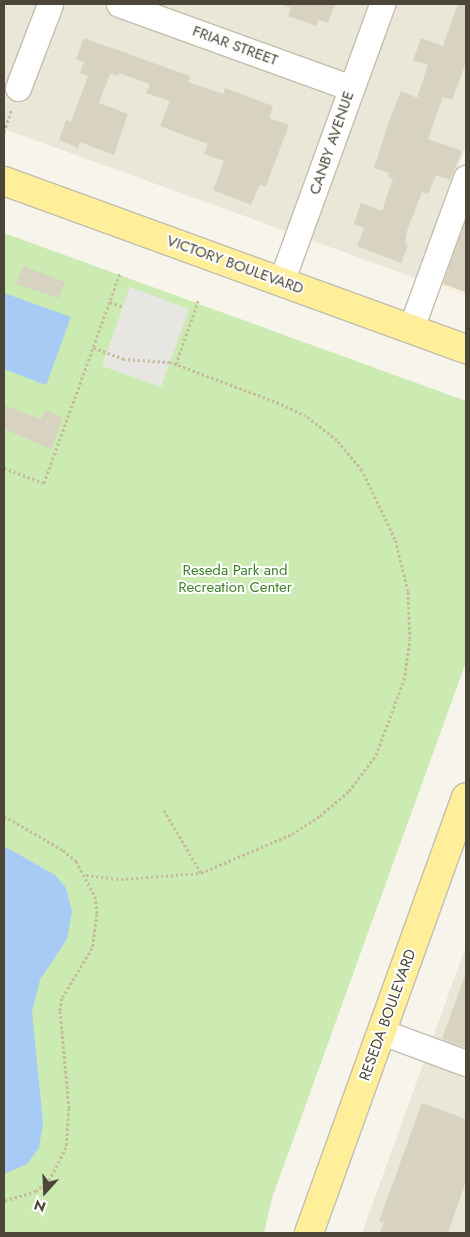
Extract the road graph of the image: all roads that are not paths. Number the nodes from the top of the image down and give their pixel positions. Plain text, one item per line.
1 (50, 4) edge
2 (119, 4) edge
3 (382, 4) edge
4 (18, 88) dead end
5 (351, 88) junction
6 (466, 178) edge
7 (4, 181) edge
8 (281, 282) junction
9 (411, 328) junction
10 (466, 349) edge
11 (466, 797) edge
12 (382, 1032) junction
13 (466, 1063) edge
14 (309, 1233) edge

1 - 4 street
2 - 5 street, FRIAR STREET
3 - 5 street, CANBY AVENUE
5 - 8 street, CANBY AVENUE
6 - 9 street
7 - 8 main road, VICTORY BOULEVARD
8 - 9 main road, VICTORY BOULEVARD
9 - 10 main road, VICTORY BOULEVARD
11 - 12 main road, RESEDA BOULEVARD
12 - 13 street
12 - 14 main road, RESEDA BOULEVARD

